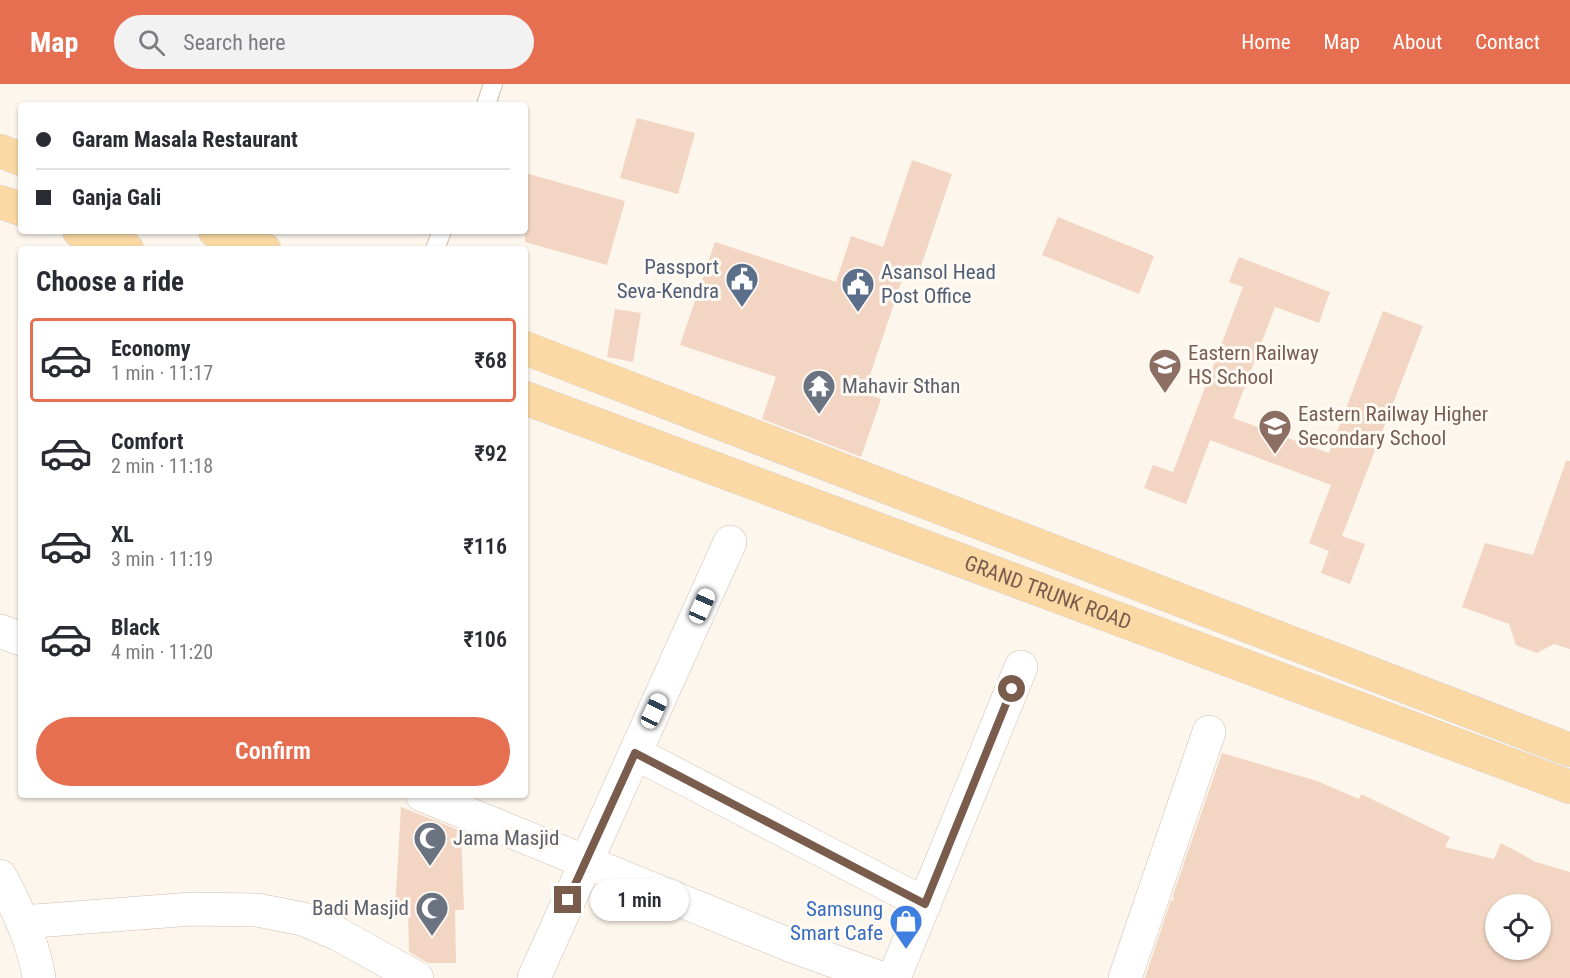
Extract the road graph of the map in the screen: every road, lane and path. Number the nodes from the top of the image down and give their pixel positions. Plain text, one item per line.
1 (493, 84) edge
2 (487, 102) edge
3 (0, 151) edge
4 (18, 158) edge
5 (0, 202) edge
6 (18, 208) edge
7 (87, 234) edge
8 (223, 234) edge
9 (119, 246) edge
10 (256, 246) edge
11 (528, 349) edge
12 (528, 399) edge
13 (730, 542) dead end
14 (0, 631) edge
15 (18, 638) edge
16 (1021, 667) dead end
17 (1209, 732) dead end
18 (1570, 750) edge
19 (635, 753) junction
20 (1570, 787) edge
21 (430, 798) edge
22 (586, 860) junction
23 (0, 876) edge
24 (925, 904) junction
25 (22, 922) junction
26 (39, 978) edge
27 (417, 978) edge
28 (534, 978) edge
29 (881, 978) edge
30 (894, 978) edge
31 (1125, 978) edge

1 - 2 lane
3 - 4 main road
5 - 6 main road
7 - 9 main road
8 - 10 main road
11 - 18 main road
12 - 20 main road, GRAND TRUNK ROAD
13 - 19 street
14 - 15 street
16 - 24 street
17 - 31 street
19 - 22 street
19 - 24 street
21 - 22 street
22 - 28 street
22 - 29 street
23 - 25 street
24 - 30 street
25 - 26 street
25 - 27 street

